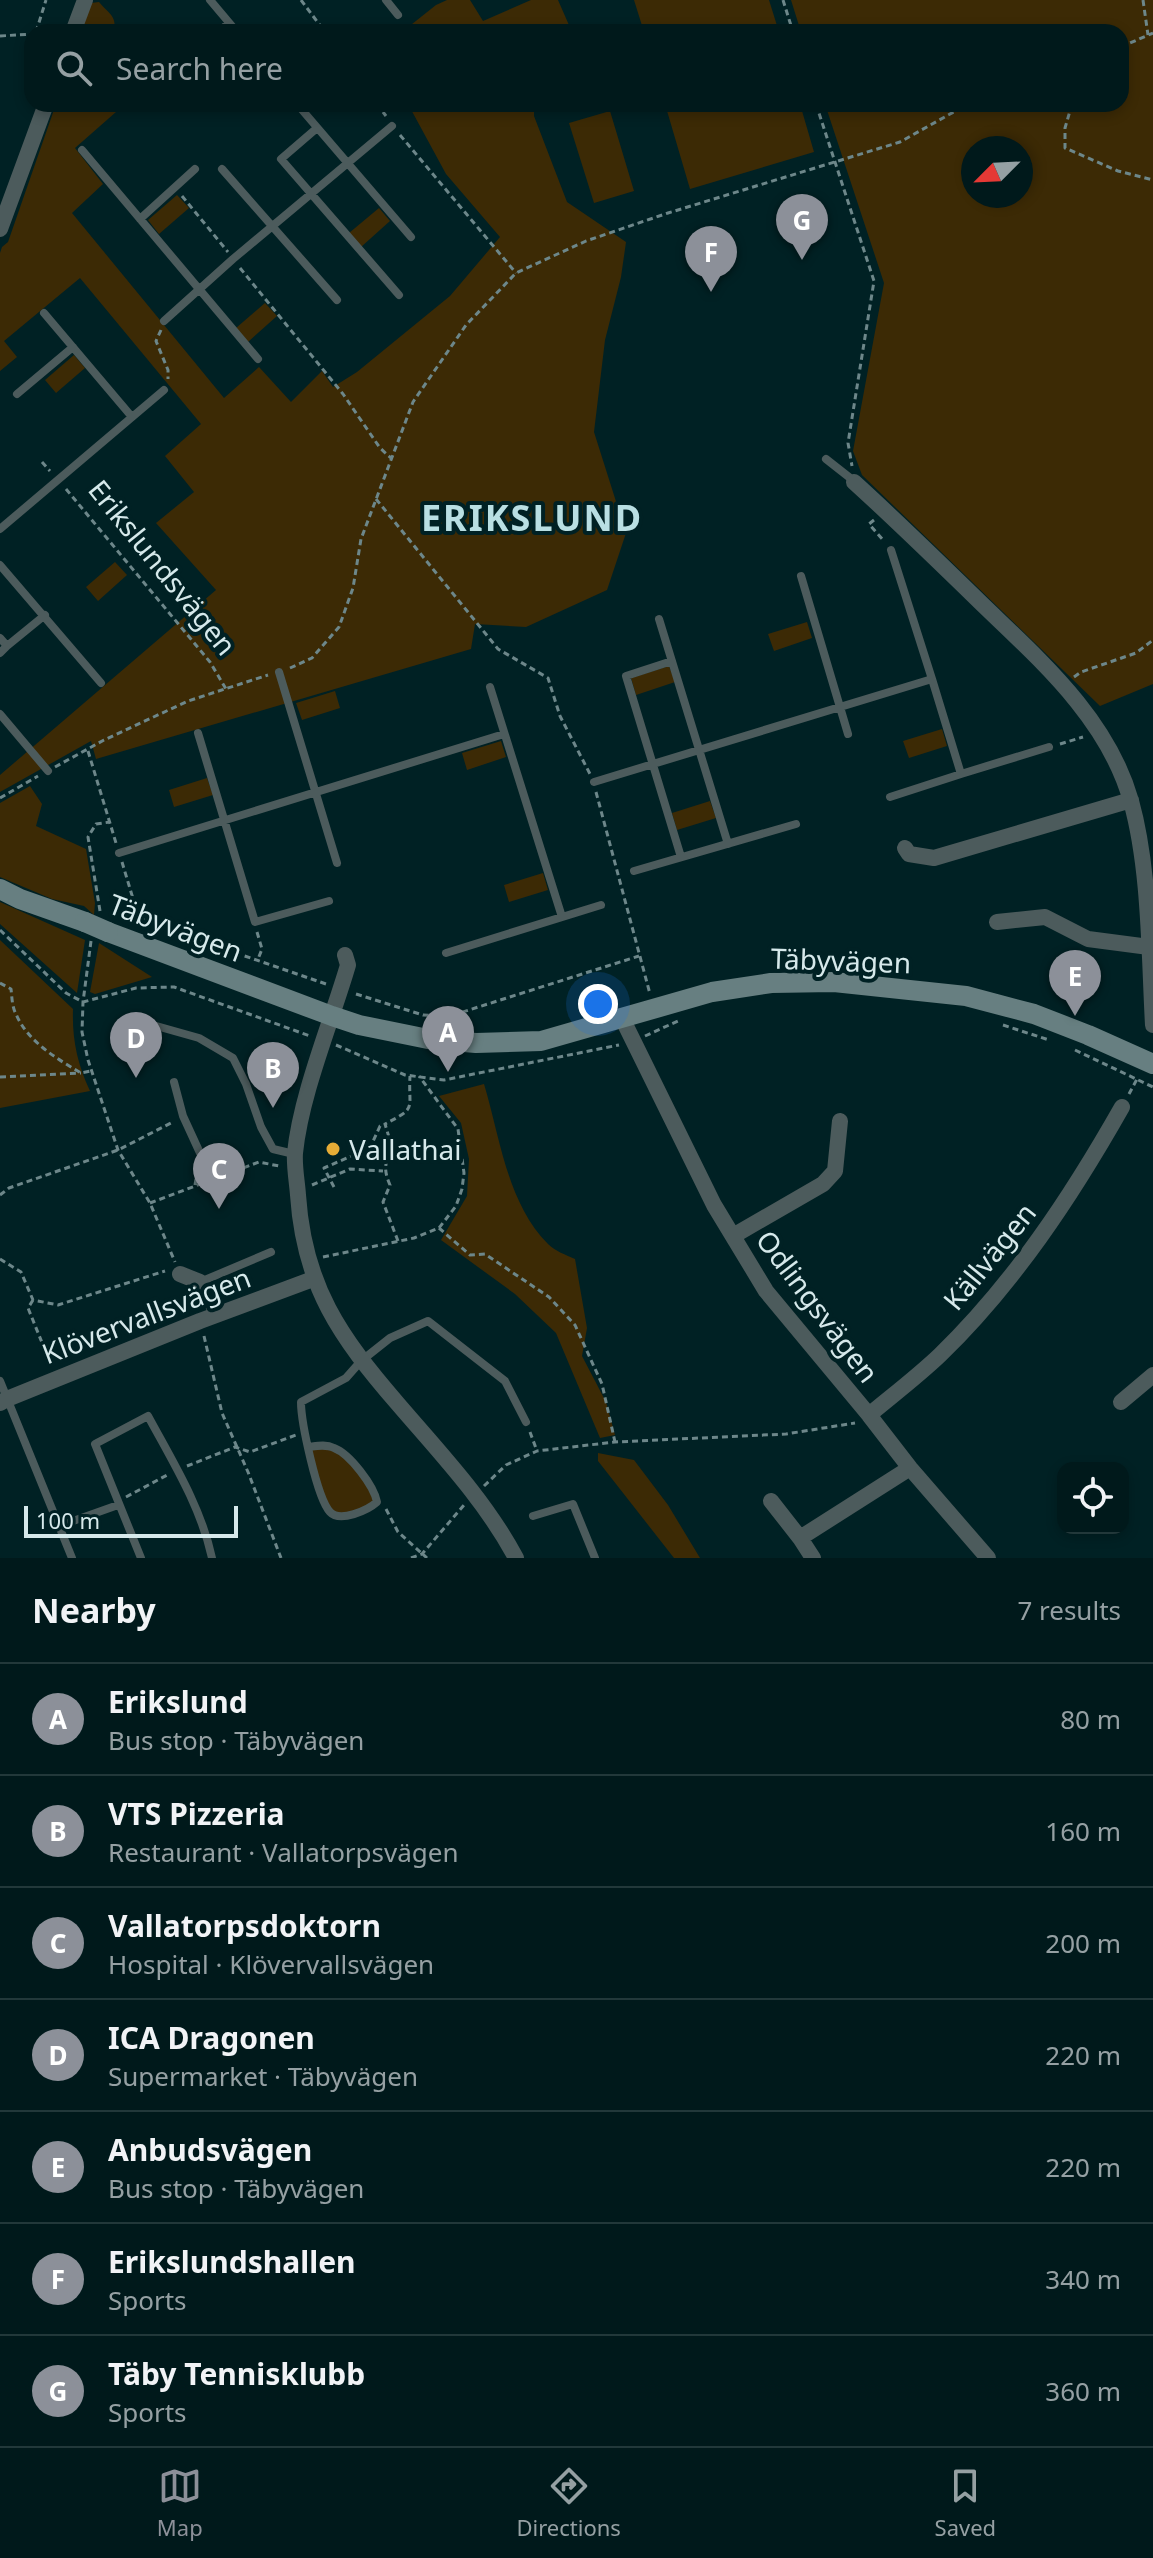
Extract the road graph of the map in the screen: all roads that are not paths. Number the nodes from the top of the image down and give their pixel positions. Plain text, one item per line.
1 (85, 0) edge
2 (210, 0) edge
3 (386, 0) edge
4 (398, 15) dead end
5 (229, 23) edge
6 (76, 24) edge
7 (43, 112) edge
8 (304, 112) edge
9 (392, 126) road end
10 (317, 128) junction
11 (82, 150) dead end
12 (348, 163) junction
13 (195, 169) dead end
14 (222, 169) dead end
15 (310, 195) junction
16 (140, 219) junction
17 (273, 225) junction
18 (0, 229) edge
19 (411, 237) dead end
20 (199, 290) junction
21 (399, 295) dead end
22 (337, 300) dead end
23 (44, 313) dead end
24 (164, 321) road end
25 (73, 347) junction
26 (258, 359) dead end
27 (164, 390) road end
28 (17, 394) dead end
29 (132, 417) junction
30 (826, 459) dead end
31 (854, 482) joint
32 (0, 529) edge
33 (891, 550) road end
34 (0, 565) edge
35 (801, 576) dead end
36 (45, 615) junction
37 (659, 619) dead end
38 (0, 638) edge
39 (4, 650) edge
40 (672, 661) junction
41 (279, 672) road end
42 (932, 679) junction
43 (101, 683) dead end
44 (490, 687) dead end
45 (840, 707) junction
46 (0, 714) edge
47 (198, 733) dead end
48 (504, 734) junction
49 (848, 734) dead end
50 (1049, 747) road end
51 (700, 750) junction
52 (653, 764) junction
53 (48, 771) dead end
54 (961, 774) junction
55 (594, 782) road end
56 (315, 792) junction
57 (890, 797) dead end
58 (1131, 800) junction
59 (224, 820) junction
60 (796, 824) dead end
61 (728, 844) junction
62 (905, 848) dead end
63 (119, 853) dead end
64 (681, 857) junction
65 (337, 863) dead end
66 (634, 871) dead end
67 (1149, 888) edge
68 (0, 889) edge
69 (329, 901) dead end
70 (601, 905) dead end
71 (562, 917) junction
72 (997, 922) dead end
73 (1149, 947) junction
74 (446, 953) dead end
75 (345, 955) dead end
76 (332, 1016) junction
77 (622, 1018) junction
78 (135, 1020) dead end
79 (1153, 1025) edge
80 (1150, 1057) edge
81 (174, 1082) dead end
82 (1122, 1107) dead end
83 (840, 1121) dead end
84 (200, 1153) road end
85 (295, 1155) junction
86 (733, 1236) junction
87 (271, 1252) dead end
88 (180, 1274) road end
89 (313, 1279) junction
90 (200, 1282) junction
91 (206, 1318) junction
92 (361, 1361) junction
93 (1153, 1375) edge
94 (0, 1381) edge
95 (4, 1401) edge
96 (1121, 1402) dead end
97 (869, 1415) junction
98 (526, 1422) road end
99 (309, 1447) junction
100 (910, 1468) junction
101 (771, 1501) dead end
102 (118, 1505) junction
103 (533, 1516) dead end
104 (59, 1526) junction
105 (800, 1538) junction
106 (72, 1558) edge
107 (141, 1558) edge
108 (212, 1558) edge
109 (516, 1558) edge
110 (595, 1558) edge
111 (813, 1558) edge
112 (988, 1558) edge

1 - 6 street
2 - 5 lane
3 - 4 lane
7 - 18 street
8 - 10 lane
9 - 12 lane
10 - 12 lane
10 - 15 lane
11 - 16 lane
12 - 15 lane
12 - 19 lane
13 - 16 lane
14 - 17 lane
15 - 17 lane
15 - 21 lane
16 - 20 lane
17 - 20 lane
17 - 22 lane
20 - 24 lane
20 - 26 lane
23 - 25 lane
25 - 28 lane
25 - 29 lane
27 - 29 lane, Erikslundsvägen
29 - 32 lane, Erikslundsvägen
30 - 31 lane
31 - 58 street
33 - 42 lane
34 - 36 lane
35 - 45 lane
36 - 39 lane
36 - 43 lane
37 - 40 lane
38 - 39 lane
40 - 51 lane
40 - 52 lane
41 - 56 lane
42 - 45 lane
42 - 54 lane
44 - 48 lane
45 - 49 lane
45 - 51 lane
46 - 53 lane
47 - 59 lane, Täbyvägen
48 - 56 lane, Täbyvägen
48 - 71 lane
50 - 54 lane
51 - 52 lane
51 - 61 lane
52 - 55 lane
52 - 64 lane
54 - 57 lane
56 - 59 lane, Täbyvägen
56 - 65 lane
58 - 62 street
58 - 67 street
59 - 63 lane, Täbyvägen
59 - 69 lane, Täbyvägen
60 - 61 lane
61 - 64 lane
64 - 66 lane
67 - 73 street
68 - 76 main road, Täbyvägen, bridge
70 - 71 lane
71 - 74 lane
72 - 73 street
73 - 79 street
75 - 76 street
76 - 77 main road, Täbyvägen
76 - 85 street
77 - 80 main road, Täbyvägen
77 - 86 street, Odlingsvägen
78 - 85 lane
81 - 84 lane
82 - 97 street, Källvägen
83 - 86 street
85 - 89 street
86 - 97 street, Odlingsvägen
87 - 90 lane
88 - 90 street, Klövervallsvägen
89 - 91 street, Klövervallsvägen
89 - 92 street
90 - 91 lane
91 - 95 street, Klövervallsvägen
92 - 98 lane
92 - 99 lane
92 - 109 street
93 - 96 street
94 - 95 lane
95 - 104 lane
97 - 100 street, Odlingsvägen
99 - 99 lane
100 - 105 street
100 - 112 street, Odlingsvägen
101 - 105 street
102 - 104 lane
102 - 107 lane
102 - 108 lane
103 - 110 lane
104 - 106 lane
105 - 111 street

